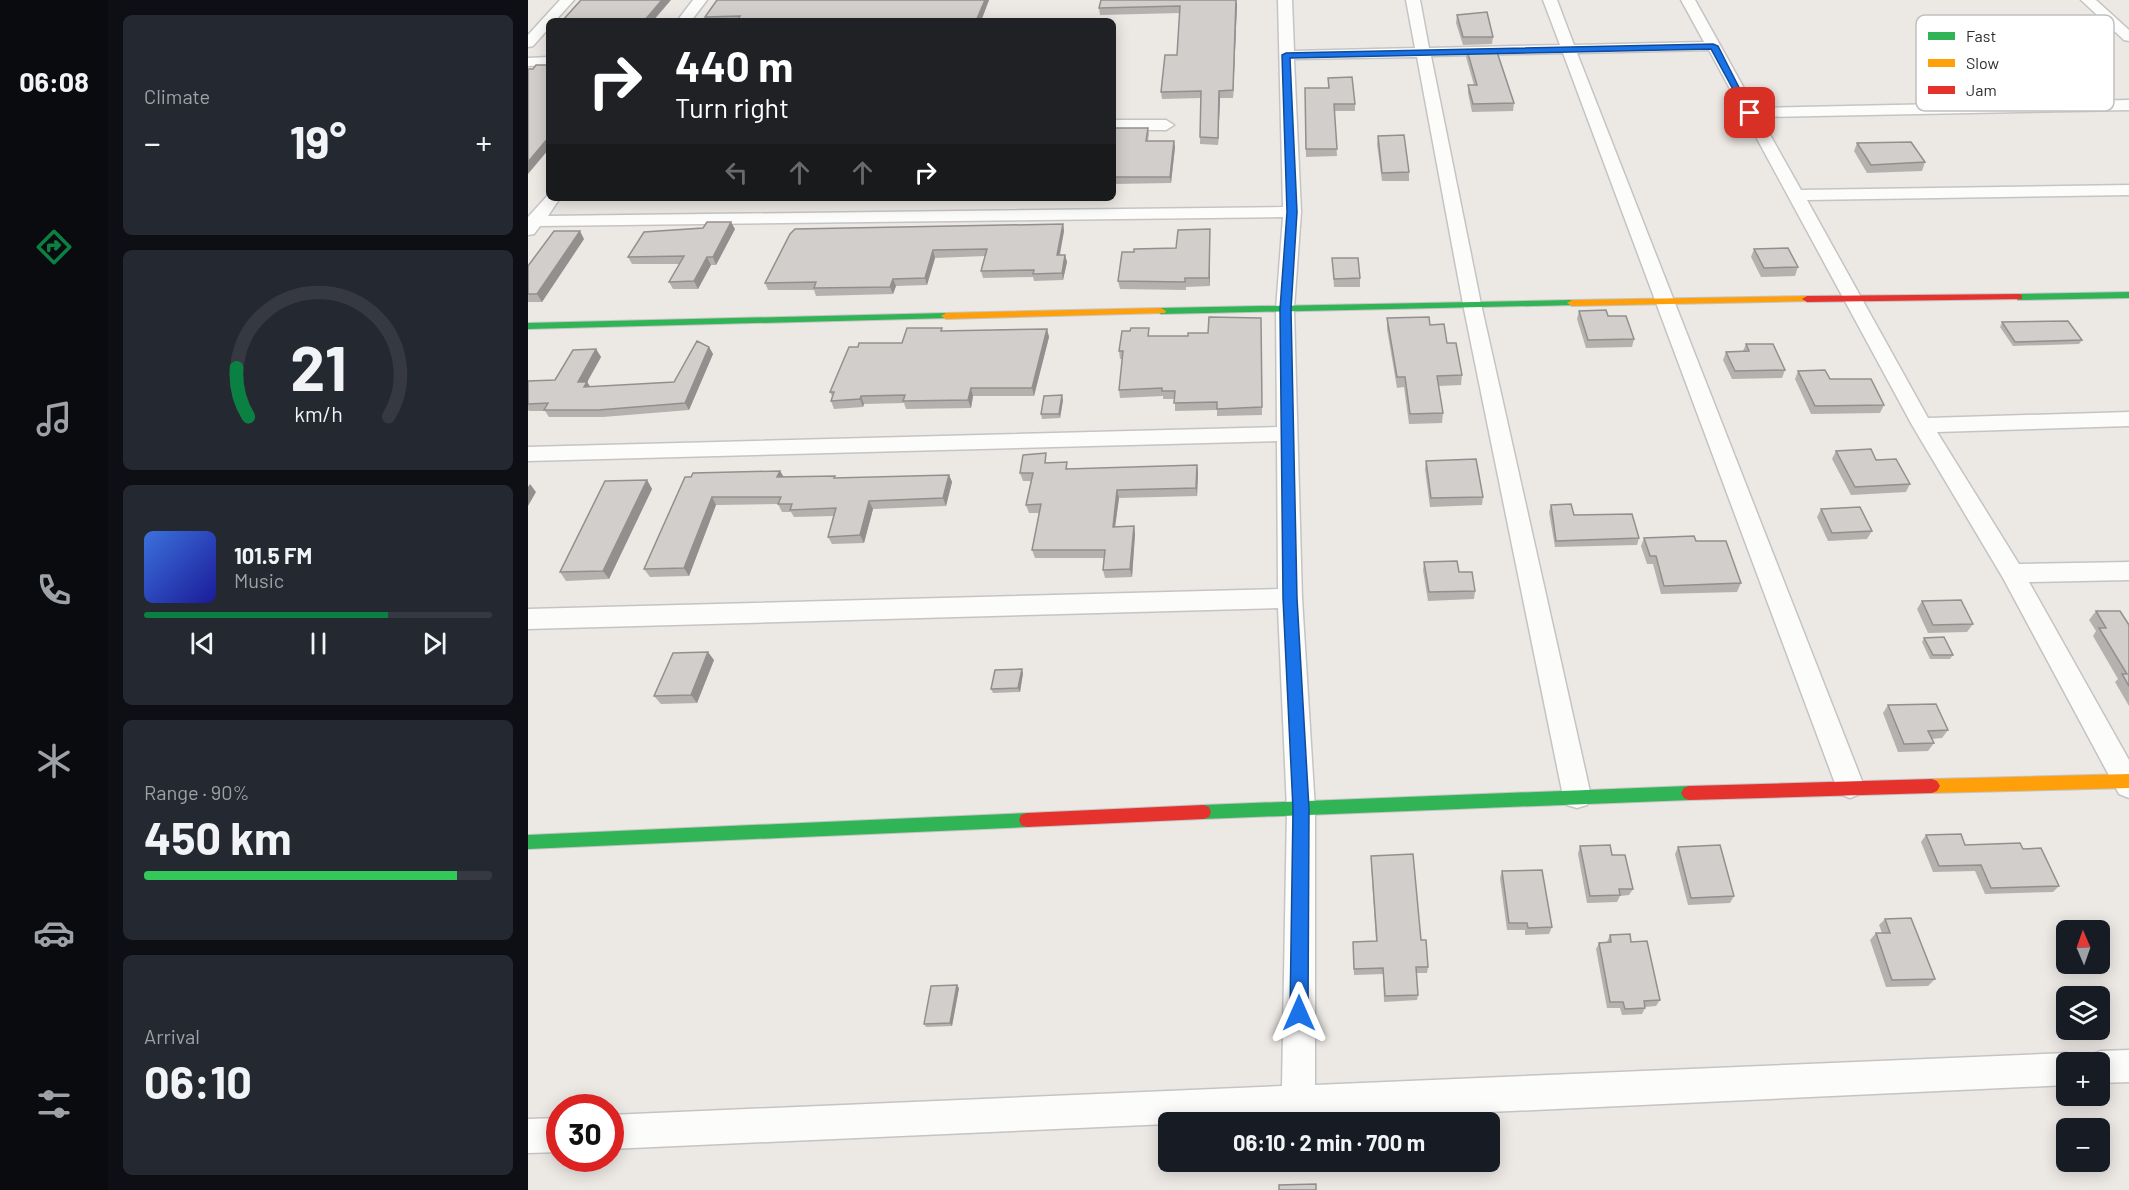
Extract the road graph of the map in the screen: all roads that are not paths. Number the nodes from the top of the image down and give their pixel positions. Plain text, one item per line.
1 (567, 0) edge
2 (700, 0) edge
3 (1284, 0) edge
4 (1413, 0) edge
5 (1550, 0) edge
6 (1688, 0) edge
7 (2088, 0) edge
8 (2105, 15) edge
9 (551, 18) edge
10 (686, 18) edge
11 (546, 23) edge
12 (2114, 23) edge
13 (2129, 37) edge
14 (528, 43) edge
15 (1713, 46) junction
16 (1569, 49) junction
17 (1422, 53) junction
18 (1286, 55) junction
19 (546, 61) edge
20 (528, 62) edge
21 (2114, 105) edge
22 (2129, 105) edge
23 (1916, 109) edge
24 (1750, 113) junction
25 (1166, 124) dead end
26 (1116, 125) edge
27 (2129, 190) edge
28 (1795, 195) junction
29 (550, 201) edge
30 (1292, 212) junction
31 (531, 226) edge
32 (2129, 295) edge
33 (1852, 298) junction
34 (1666, 300) junction
35 (1472, 304) junction
36 (1285, 309) junction
37 (528, 326) edge
38 (2129, 419) edge
39 (1922, 425) junction
40 (1287, 434) junction
41 (528, 454) edge
42 (2129, 570) edge
43 (2012, 573) junction
44 (1290, 598) junction
45 (528, 619) edge
46 (2128, 783) edge
47 (1850, 786) junction
48 (1578, 796) junction
49 (1301, 809) junction
50 (528, 842) edge
51 (2129, 1066) edge
52 (2110, 1067) edge
53 (2056, 1070) edge
54 (1298, 1104) junction
55 (624, 1131) edge
56 (546, 1135) edge
57 (528, 1136) edge

1 - 9 street
2 - 10 street
3 - 18 street
4 - 17 street
5 - 16 street
6 - 15 street
7 - 8 street
11 - 14 street
12 - 13 street
15 - 16 street
15 - 24 street
16 - 17 street
16 - 34 street
17 - 18 street
17 - 35 street
18 - 30 street
19 - 20 street
21 - 22 street
23 - 24 street
24 - 28 street
25 - 26 street
27 - 28 street
28 - 33 street
29 - 31 street
30 - 31 street
30 - 36 street
32 - 33 street
33 - 34 street
33 - 39 street
34 - 35 street
34 - 47 street
35 - 36 street
35 - 48 street
36 - 37 street
36 - 40 street
38 - 39 street
39 - 43 street
40 - 41 street
40 - 44 street
42 - 43 street
43 - 46 street
44 - 45 street
44 - 49 street
46 - 47 street
47 - 48 street
48 - 49 street
49 - 50 street
49 - 54 street
51 - 52 street
53 - 54 street
54 - 55 street
56 - 57 street

